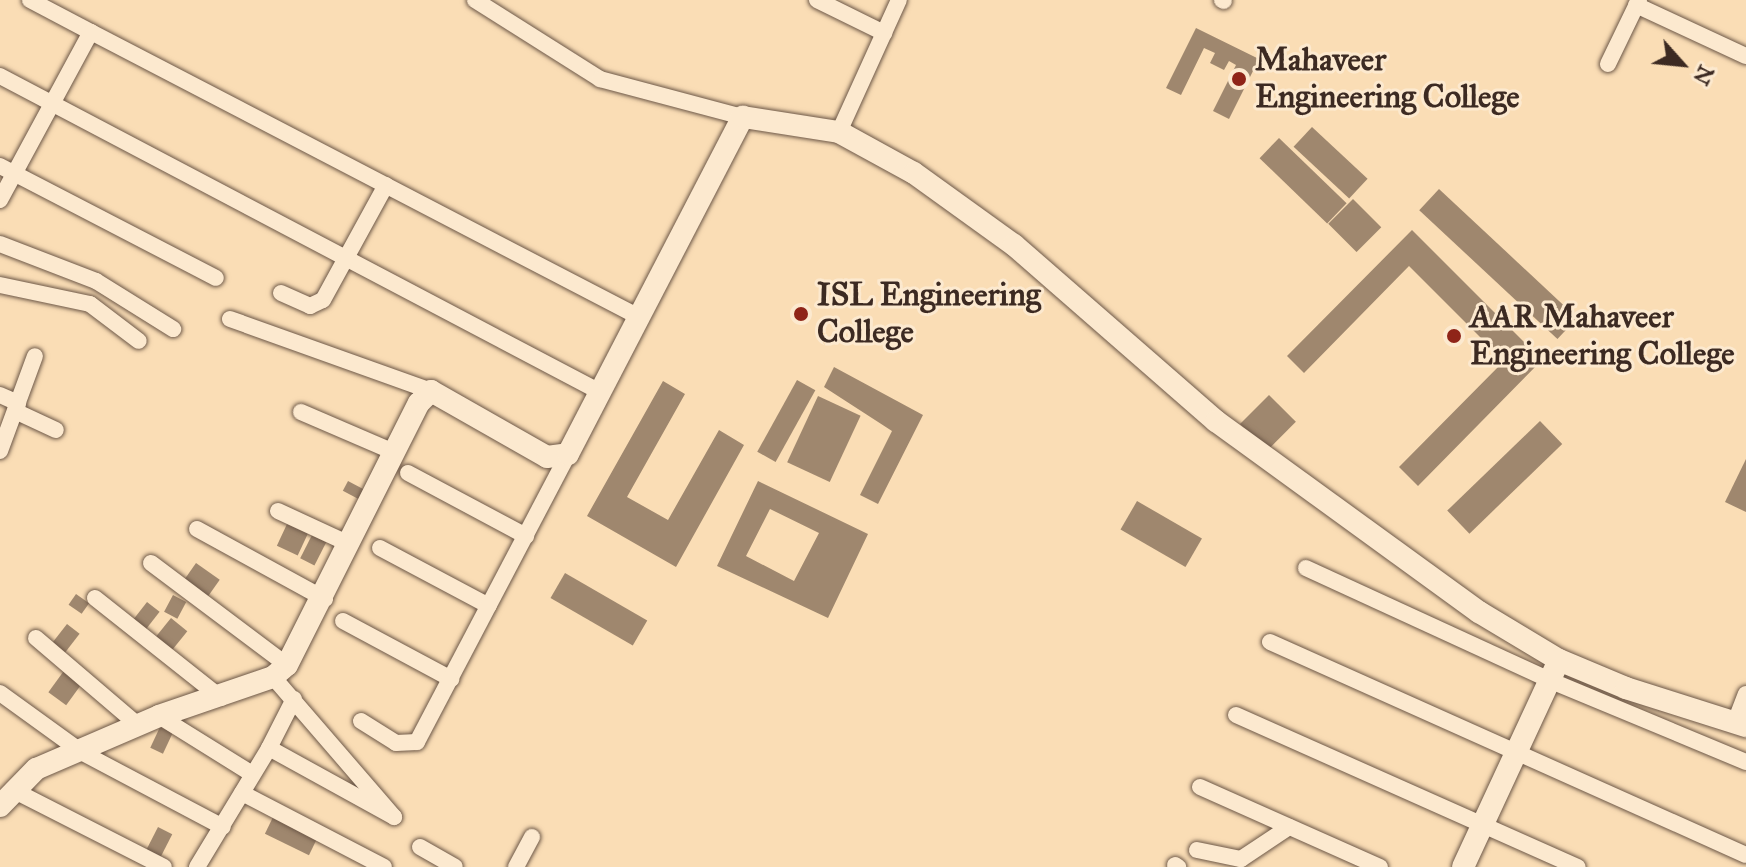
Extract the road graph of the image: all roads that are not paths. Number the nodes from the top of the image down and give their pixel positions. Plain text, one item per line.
1 (30, 0) edge
2 (817, 0) edge
3 (899, 0) edge
4 (482, 1) edge
5 (1637, 2) edge
6 (91, 32) junction
7 (884, 33) junction
8 (1746, 56) edge
9 (1608, 64) dead end
10 (0, 76) edge
11 (52, 103) junction
12 (743, 117) junction
13 (839, 132) junction
14 (7, 170) edge
15 (386, 185) junction
16 (0, 200) edge
17 (0, 244) edge
18 (346, 258) junction
19 (216, 278) dead end
20 (0, 285) edge
21 (281, 293) dead end
22 (639, 317) junction
23 (230, 319) dead end
24 (173, 329) dead end
25 (139, 341) dead end
26 (35, 356) dead end
27 (431, 391) junction
28 (600, 392) junction
29 (0, 395) edge
30 (16, 407) junction
31 (301, 412) dead end
32 (56, 430) dead end
33 (0, 451) edge
34 (394, 452) junction
35 (568, 454) junction
36 (408, 473) dead end
37 (278, 511) dead end
38 (197, 529) dead end
39 (526, 536) junction
40 (349, 544) junction
41 (380, 548) dead end
42 (151, 563) dead end
43 (1306, 568) dead end
44 (95, 598) dead end
45 (325, 599) junction
46 (489, 606) junction
47 (343, 621) dead end
48 (36, 638) dead end
49 (1270, 642) dead end
50 (1559, 660) junction
51 (280, 671) junction
52 (451, 679) junction
53 (1549, 680) junction
54 (0, 693) edge
55 (1746, 694) edge
56 (221, 698) junction
57 (294, 699) junction
58 (1236, 715) dead end
59 (148, 720) junction
60 (361, 721) dead end
61 (1741, 724) edge
62 (269, 748) junction
63 (1516, 751) junction
64 (83, 753) junction
65 (1746, 762) edge
66 (252, 774) junction
67 (1200, 787) dead end
68 (242, 793) junction
69 (7, 799) edge
70 (1483, 824) junction
71 (223, 827) junction
72 (1289, 827) junction
73 (532, 837) dead end
74 (420, 847) dead end
75 (1197, 850) dead end
76 (1746, 855) edge
77 (164, 867) edge
78 (197, 867) edge
79 (384, 867) edge
80 (455, 867) edge
81 (516, 867) edge
82 (1380, 867) edge
83 (1463, 867) edge
84 (1578, 867) edge

1 - 6 street
2 - 7 street
3 - 7 street
4 - 12 street
5 - 8 street
5 - 9 street
6 - 11 street
6 - 15 street
7 - 13 street
10 - 11 street
11 - 14 street
11 - 18 street
12 - 13 street
12 - 22 street
13 - 50 street
14 - 16 street
14 - 19 street
15 - 18 street
15 - 22 street
17 - 24 street
18 - 21 street
18 - 28 street
20 - 25 street
22 - 28 street
23 - 27 street
26 - 30 street
27 - 34 street
27 - 35 street
28 - 35 street
29 - 30 street
30 - 32 street
30 - 33 street
31 - 34 street
34 - 40 street
35 - 39 street
36 - 39 street
37 - 40 street
38 - 45 street
39 - 46 street
40 - 45 street
41 - 46 street
42 - 51 street
43 - 53 street
44 - 56 street
45 - 51 street
46 - 52 street
47 - 52 street
48 - 59 street
49 - 63 street
50 - 53 street
50 - 61 street
51 - 56 street
51 - 57 street
52 - 60 street
53 - 63 street
53 - 65 street
54 - 64 street
55 - 61 street
56 - 59 street
57 - 62 street
57 - 62 street
58 - 70 street
59 - 64 street
59 - 66 street
62 - 66 street
63 - 70 street
63 - 76 street
64 - 69 street
64 - 71 street
66 - 68 street
67 - 72 street
68 - 71 street
68 - 79 street
69 - 77 street
70 - 83 street
70 - 84 street
71 - 78 street
72 - 75 street
72 - 82 street
73 - 81 street
74 - 80 street

